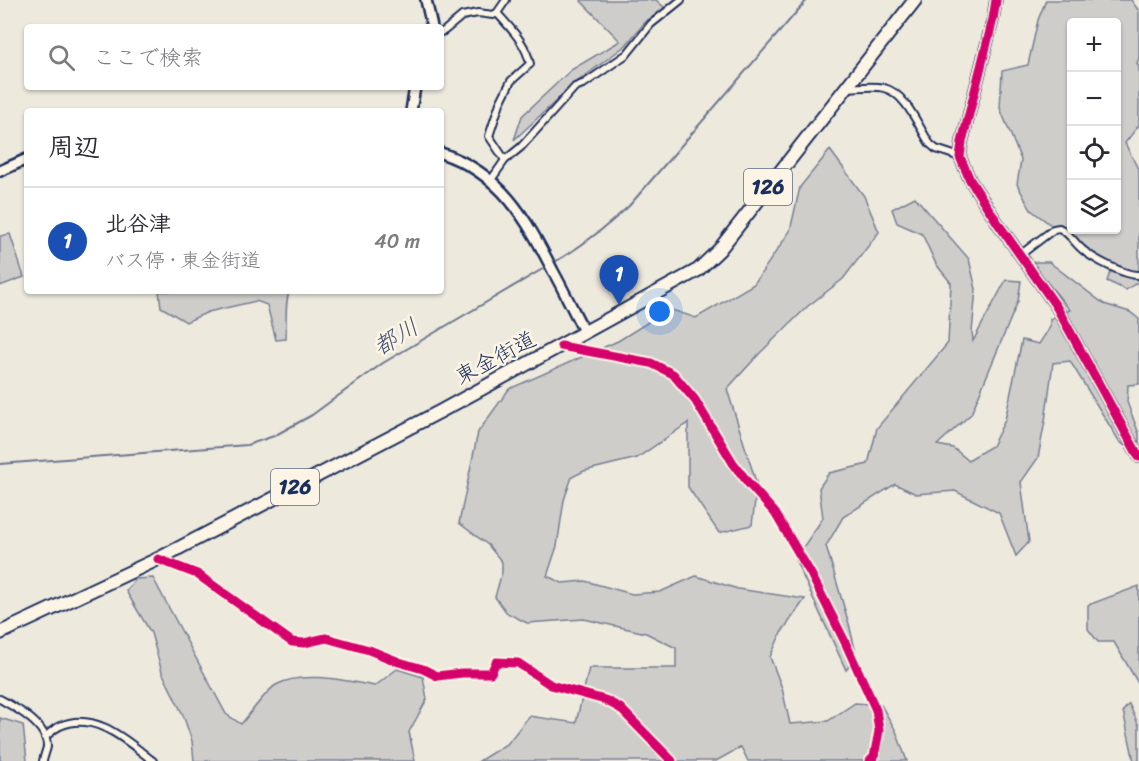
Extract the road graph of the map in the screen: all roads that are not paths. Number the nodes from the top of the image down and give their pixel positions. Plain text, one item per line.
1 (426, 0) edge
2 (507, 0) edge
3 (681, 0) edge
4 (915, 0) edge
5 (996, 0) edge
6 (497, 13) junction
7 (431, 24) edge
8 (444, 31) edge
9 (846, 88) junction
10 (414, 90) edge
11 (412, 108) edge
12 (444, 154) edge
13 (960, 157) junction
14 (24, 160) edge
15 (505, 160) junction
16 (0, 171) edge
17 (491, 180) junction
18 (1020, 255) junction
19 (1139, 275) edge
20 (585, 333) junction
21 (561, 346) junction
22 (1139, 457) edge
23 (158, 559) junction
24 (0, 633) edge
25 (0, 699) edge
26 (45, 737) junction
27 (43, 761) edge
28 (153, 761) edge
29 (672, 761) edge
30 (870, 761) edge

1 - 7 street
2 - 6 street
3 - 15 street
4 - 9 highway, 東金街道 / 126
5 - 13 street
6 - 8 street
6 - 15 street
9 - 13 street
9 - 20 highway, 東金街道 / 126
10 - 11 street
12 - 17 street
13 - 18 street
14 - 16 street
15 - 17 street
17 - 20 street
18 - 19 street
18 - 22 street
20 - 21 highway, 東金街道 / 126
21 - 23 highway, 東金街道 / 126
21 - 30 street
23 - 24 highway, 東金街道 / 126
23 - 29 street
25 - 26 street
26 - 27 street
26 - 28 street

